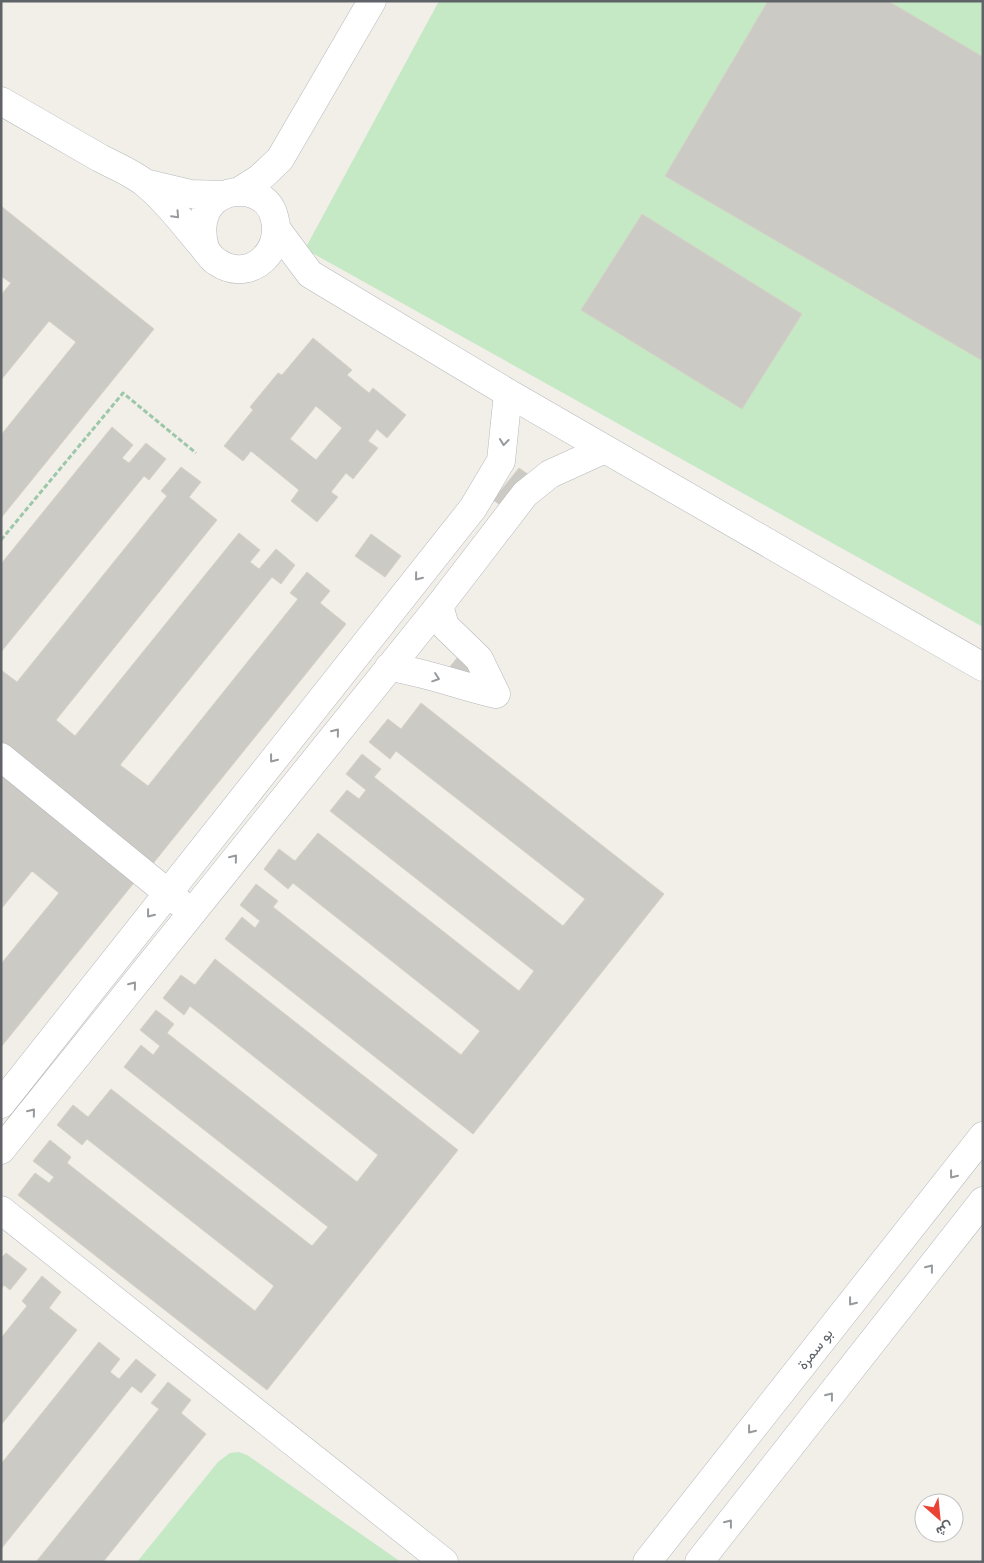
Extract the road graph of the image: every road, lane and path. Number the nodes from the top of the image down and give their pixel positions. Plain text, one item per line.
1 (372, 1) edge
2 (1, 102) edge
3 (280, 159) junction
4 (145, 184) junction
5 (231, 193) junction
6 (276, 222) junction
7 (205, 248) junction
8 (253, 266) junction
9 (310, 274) junction
10 (508, 394) junction
11 (605, 449) junction
12 (196, 453) dead end
13 (1, 540) edge
14 (439, 606) junction
15 (983, 666) edge
16 (388, 667) junction
17 (1, 757) edge
18 (167, 893) junction
19 (191, 912) junction
20 (1, 1104) edge
21 (983, 1136) edge
22 (1, 1150) edge
23 (983, 1201) edge
24 (1, 1210) edge
25 (444, 1562) edge
26 (647, 1562) edge
27 (699, 1562) edge

1 - 3 street
2 - 4 street
3 - 5 street
3 - 6 street
4 - 5 street
4 -> 7 street
5 - 6 street
5 - 7 street
6 - 8 street
6 - 9 street
7 - 8 street
8 - 9 street
9 - 10 street
10 - 11 street
10 -> 18 street
11 - 14 street
11 - 15 street
12 - 13 path
14 - 16 street
16 -> 14 street
19 -> 16 street
17 - 18 street
18 - 19 street
18 -> 20 street
22 -> 19 street
21 -> 26 street, بو سمرة
27 -> 23 street
24 - 25 street

